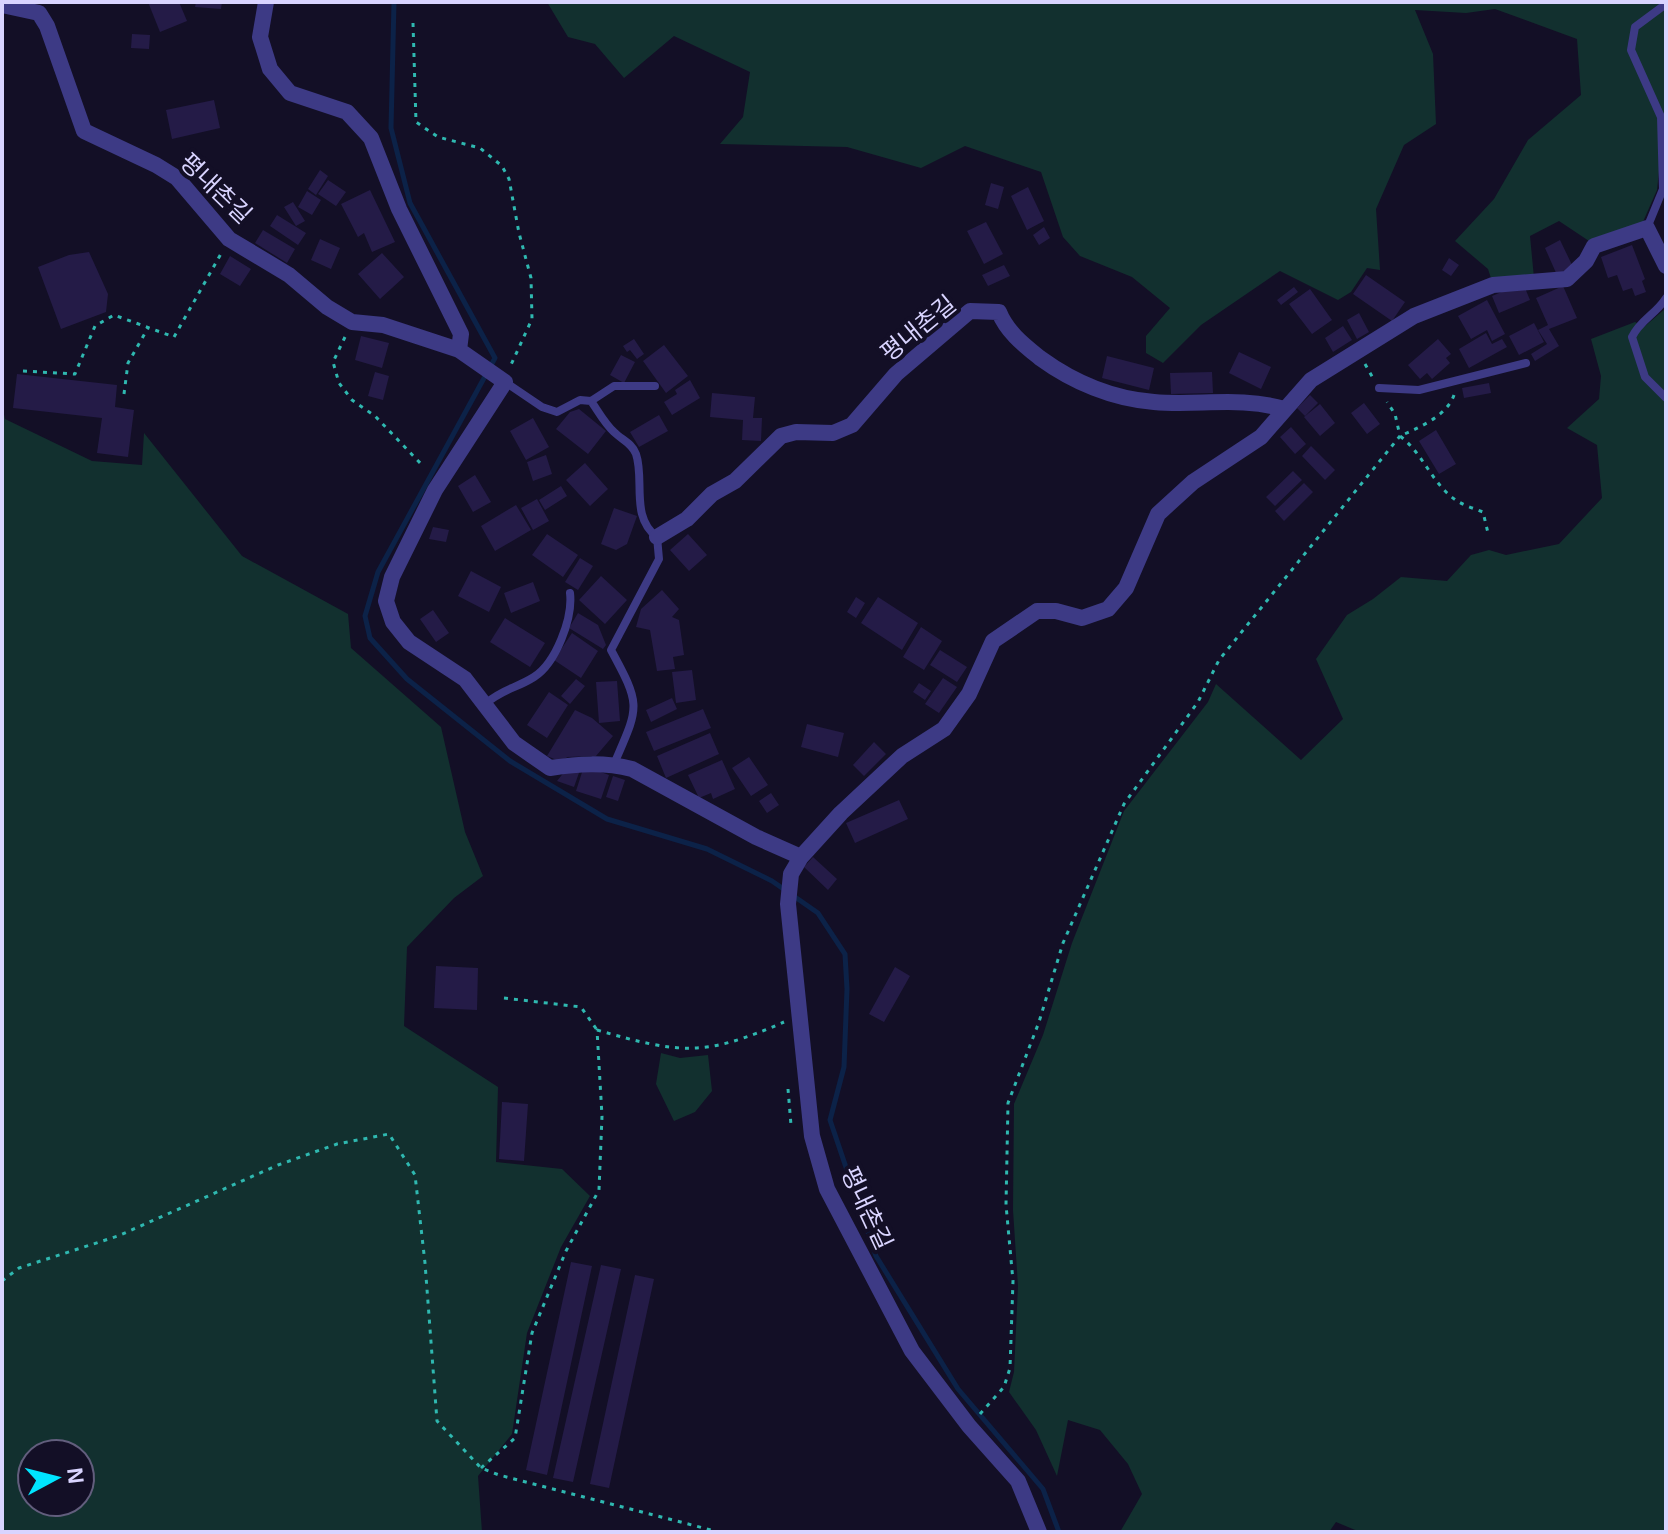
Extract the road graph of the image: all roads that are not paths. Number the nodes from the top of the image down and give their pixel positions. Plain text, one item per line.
1 (266, 2) edge
2 (1666, 4) edge
3 (2, 5) edge
4 (1647, 228) junction
5 (1666, 266) edge
6 (1666, 298) edge
7 (466, 356) junction
8 (1526, 363) dead end
9 (501, 380) junction
10 (655, 386) dead end
11 (1379, 388) road end
12 (1666, 398) edge
13 (591, 401) junction
14 (1284, 409) junction
15 (657, 537) junction
16 (570, 593) dead end
17 (484, 705) junction
18 (614, 764) junction
19 (801, 857) junction
20 (1039, 1532) edge

1 - 7 street
2 - 4 lane
3 - 7 street, 평내촌길
4 - 5 street
4 - 14 street, 평내촌길
6 - 12 lane
7 - 9 street, 평내촌길
8 - 11 lane
9 - 13 lane, 평내촌길
9 - 17 street
10 - 13 lane, 평내촌길
13 - 15 lane
14 - 15 street, 평내촌길
14 - 19 street, 평내촌길
15 - 18 lane
16 - 17 lane
17 - 18 street
18 - 19 street
19 - 20 street, 평내촌길

